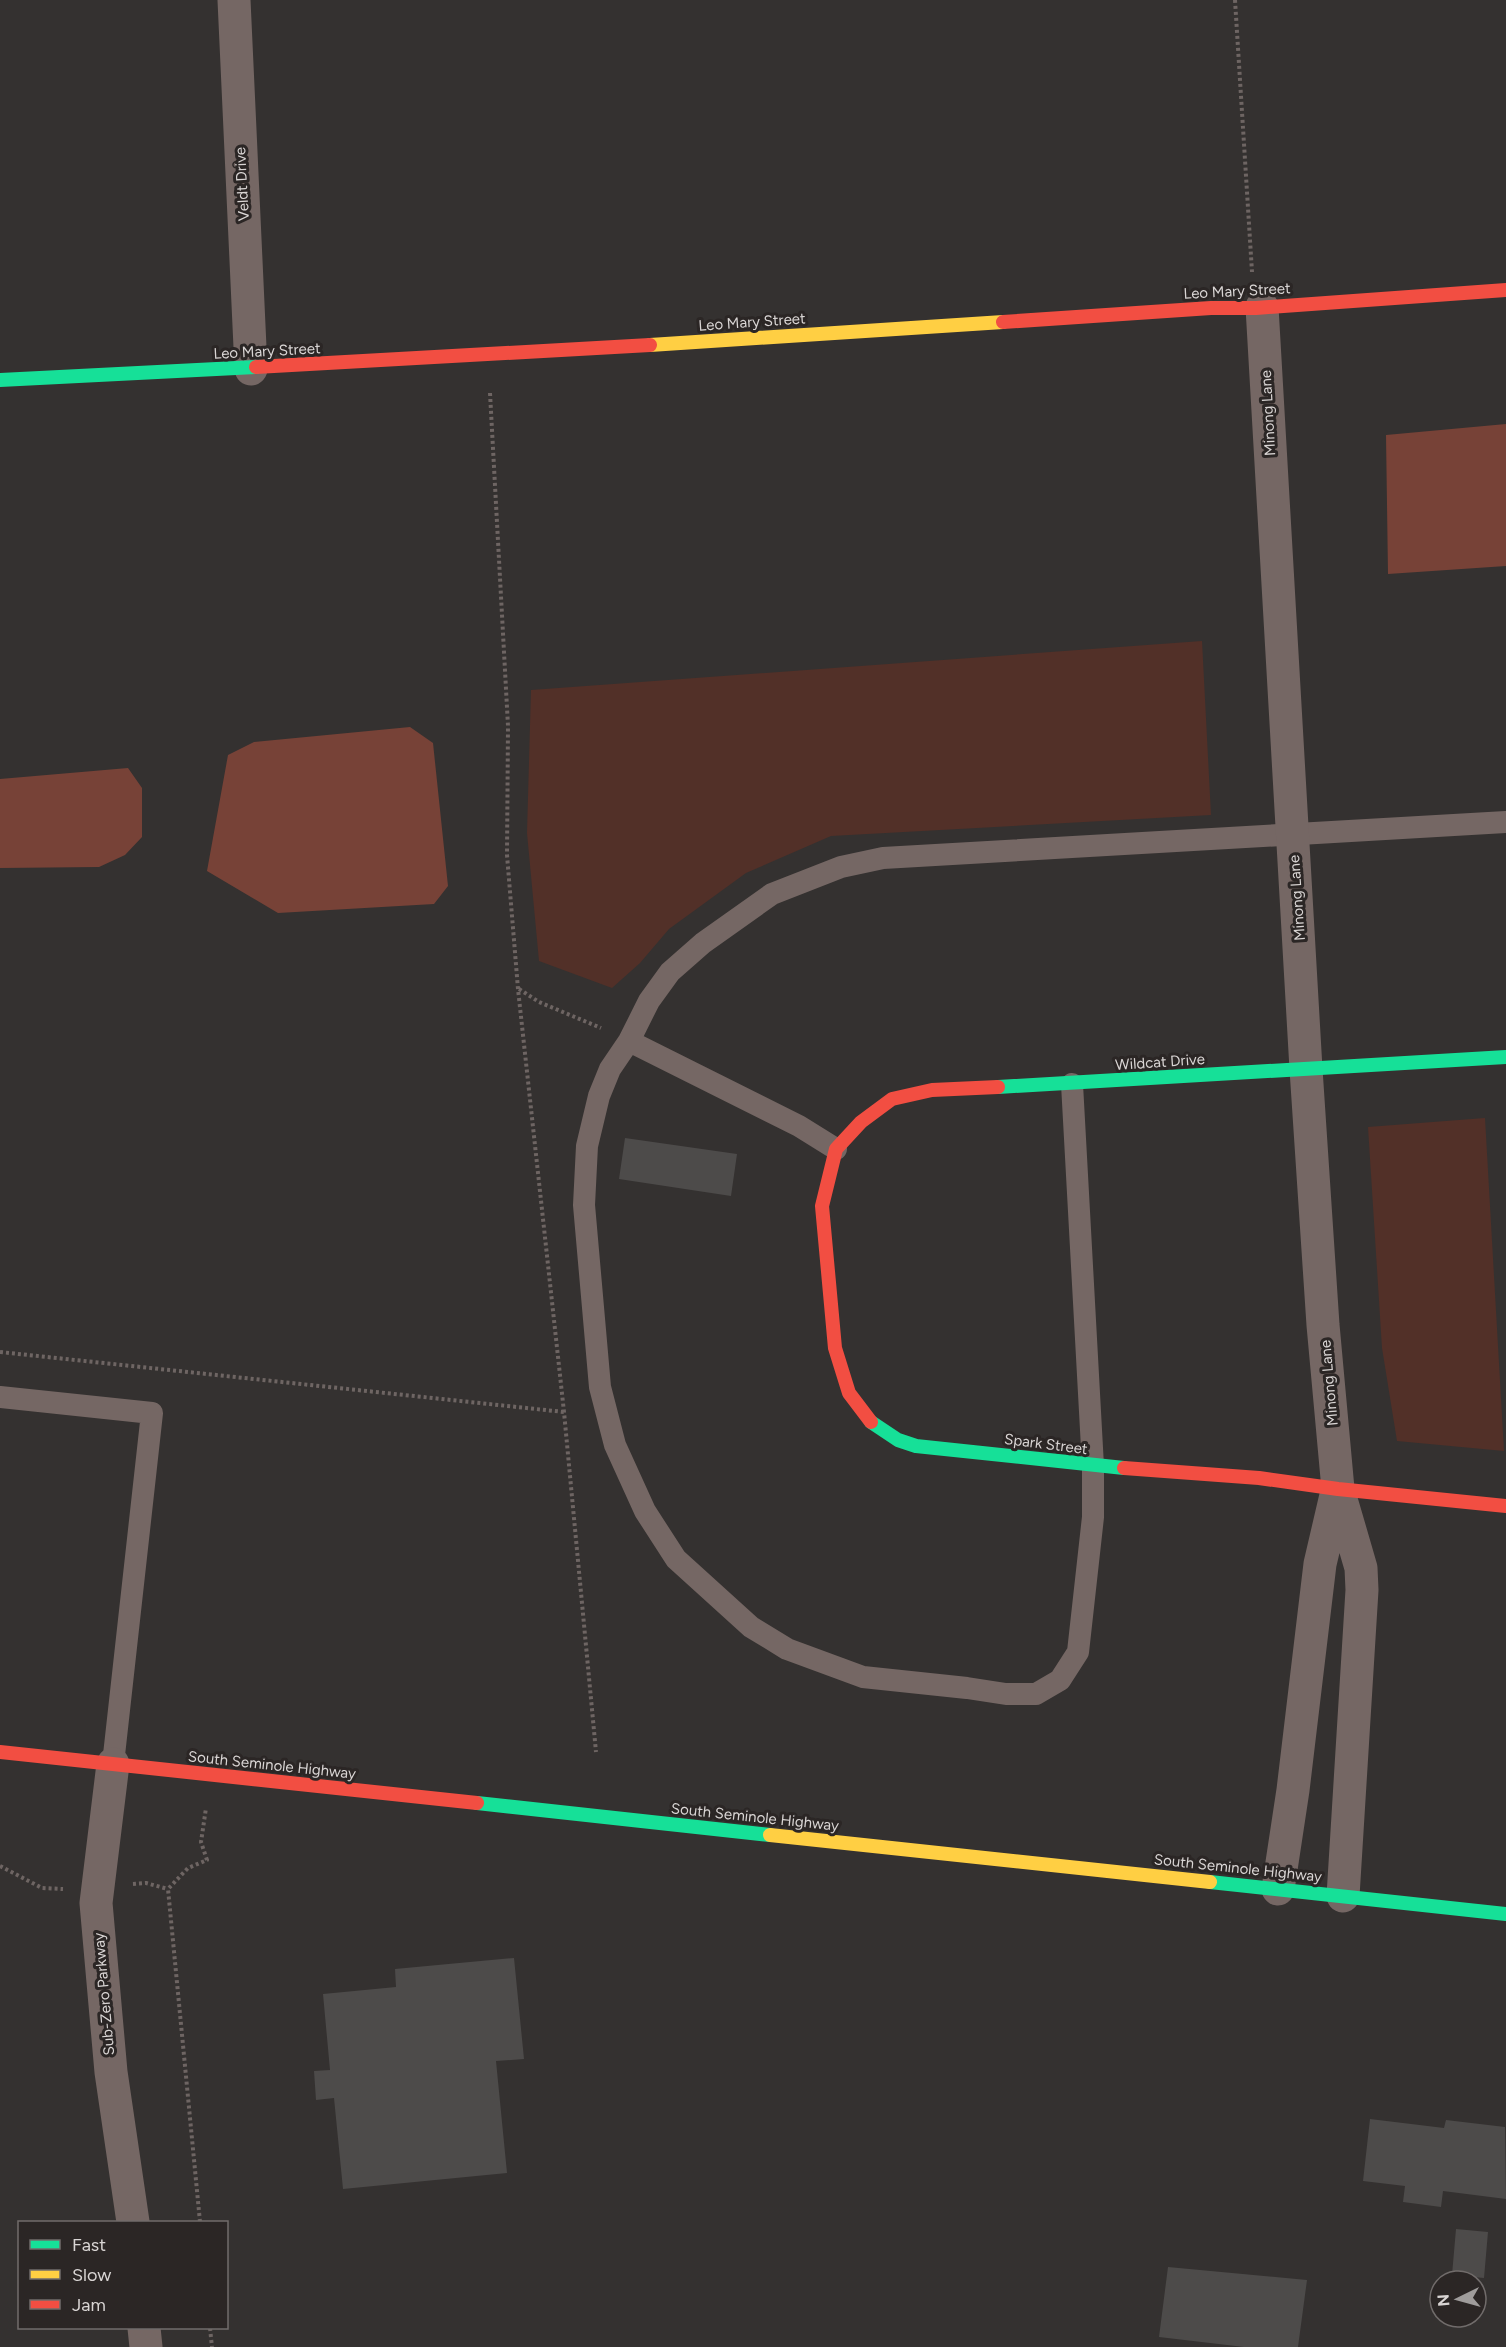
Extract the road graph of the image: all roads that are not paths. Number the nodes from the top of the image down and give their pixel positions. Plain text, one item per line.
1 (234, 0) edge
2 (1506, 290) edge
3 (1259, 307) junction
4 (251, 369) junction
5 (0, 380) edge
6 (1506, 822) edge
7 (1293, 835) junction
8 (629, 1041) junction
9 (1506, 1057) edge
10 (1306, 1069) junction
11 (1072, 1084) junction
12 (836, 1149) junction
13 (0, 1398) edge
14 (1093, 1466) junction
15 (1338, 1490) junction
16 (1506, 1506) edge
17 (0, 1752) edge
18 (113, 1764) junction
19 (1278, 1889) junction
20 (1343, 1896) junction
21 (1506, 1914) edge
22 (134, 2221) edge
23 (144, 2329) edge
24 (146, 2347) edge

1 - 4 street, Veldt Drive
2 - 3 street, Leo Mary Street
3 - 4 street, Leo Mary Street
3 - 7 street, Minong Lane
4 - 5 street, Leo Mary Street
6 - 7 lane
7 - 8 lane
7 - 10 street, Minong Lane
8 - 12 lane
8 - 14 lane
9 - 10 street, Wildcat Drive
10 - 11 street, Wildcat Drive
10 - 15 street, Minong Lane
11 - 12 street, Wildcat Drive
11 - 14 lane
12 - 14 street, Spark Street
13 - 18 lane
14 - 15 street, Spark Street
15 - 16 street, Spark Street
15 - 19 street, Minong Lane
15 - 20 street, Minong Lane
17 - 18 street, South Seminole Highway
18 - 19 street, South Seminole Highway
18 - 22 street, Sub-Zero Parkway
19 - 20 street, South Seminole Highway
20 - 21 street, South Seminole Highway
23 - 24 street

